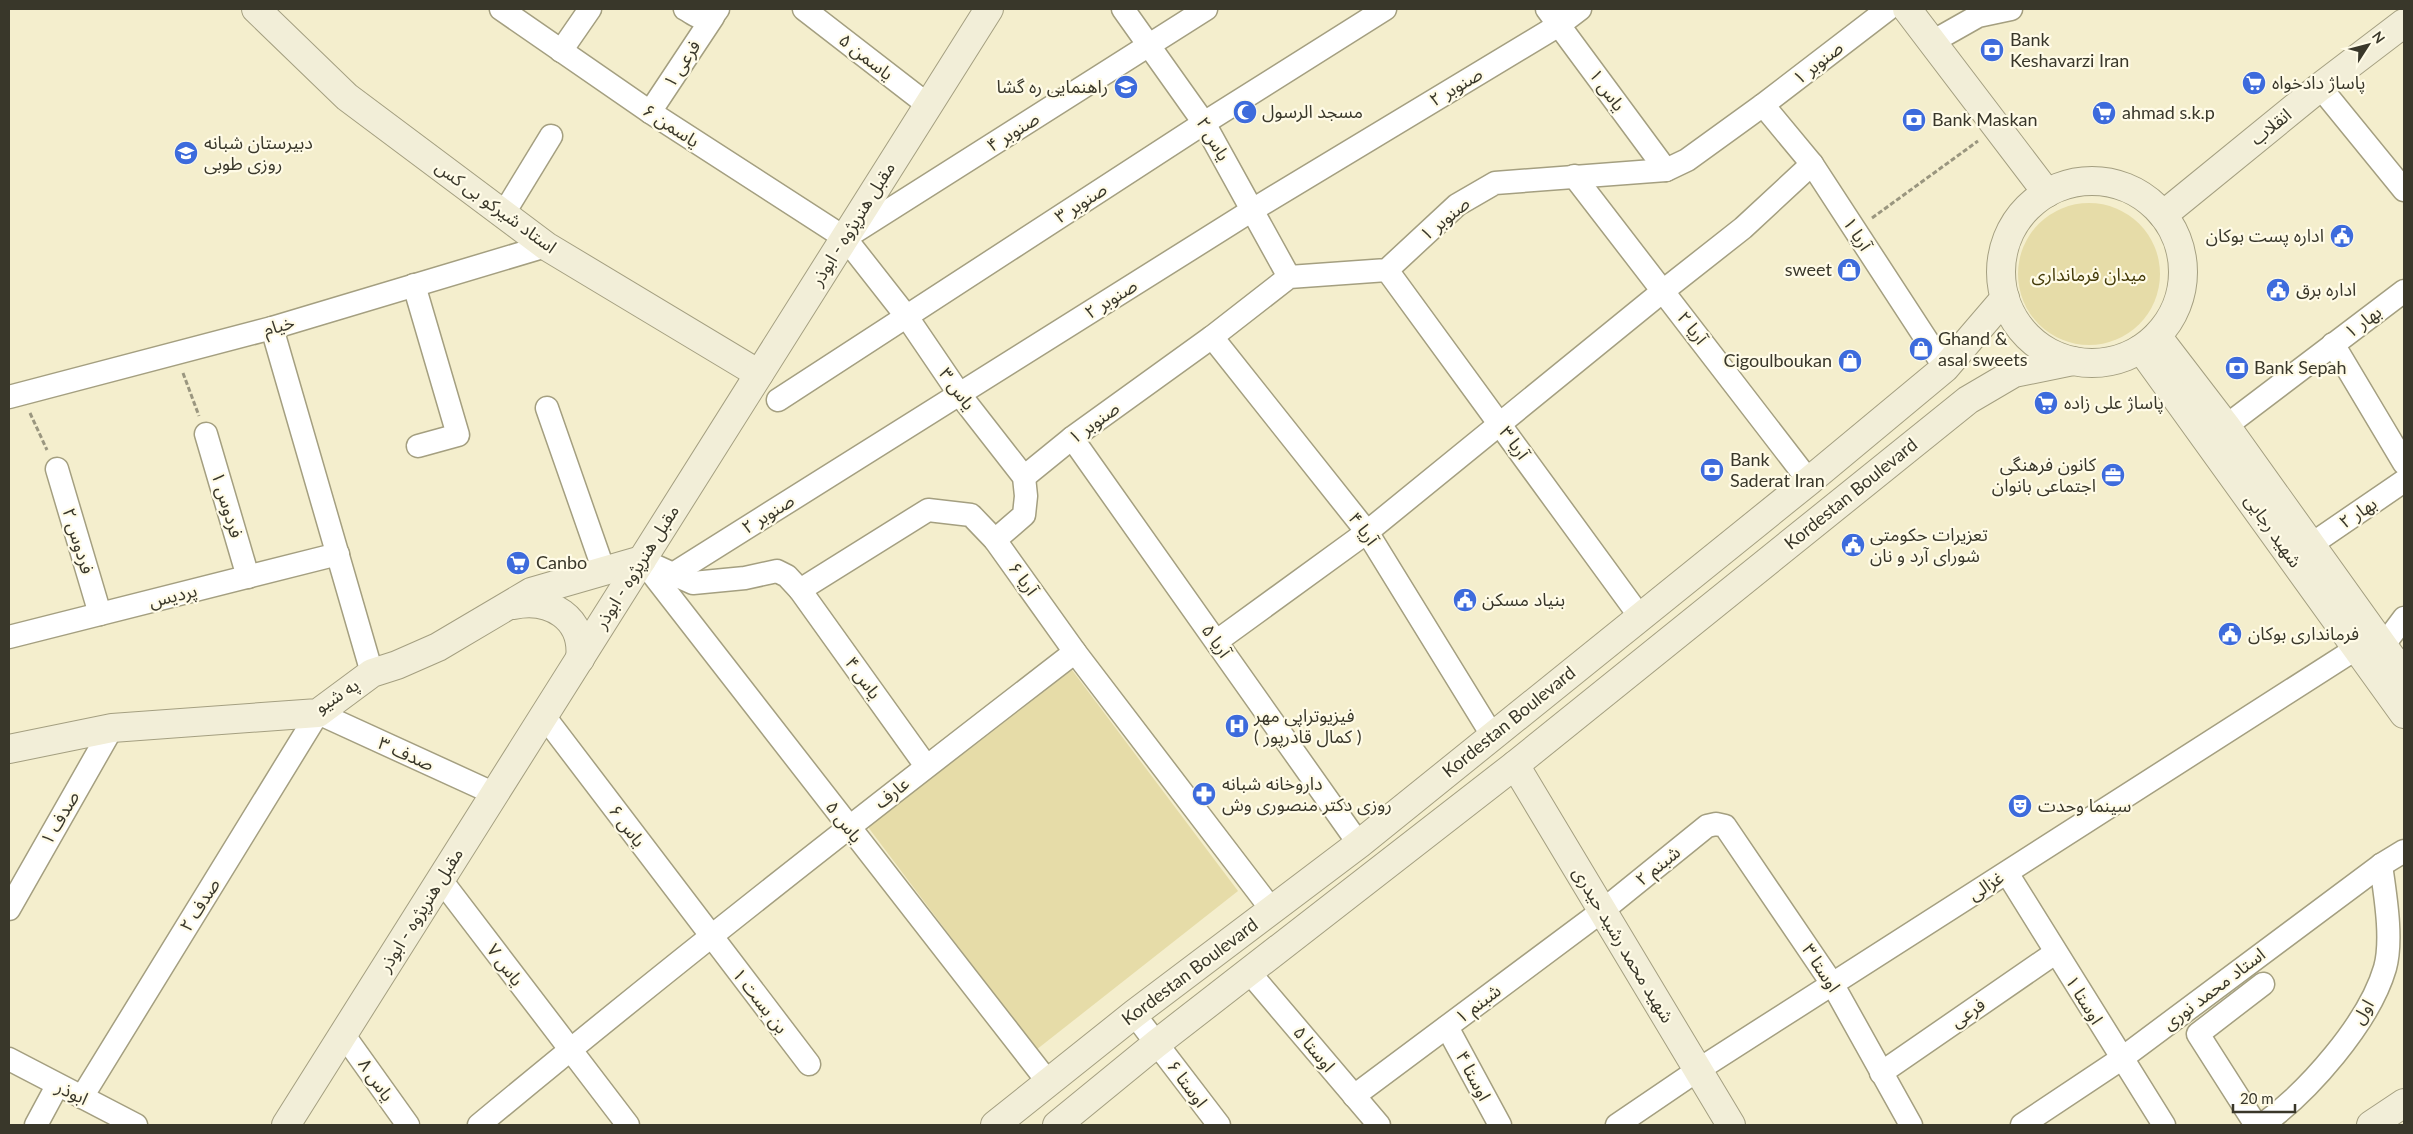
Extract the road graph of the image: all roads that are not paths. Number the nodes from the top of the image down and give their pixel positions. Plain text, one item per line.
1 (256, 9) edge
2 (501, 9) edge
3 (590, 9) edge
4 (685, 9) edge
5 (804, 9) edge
6 (988, 9) edge
7 (1123, 9) edge
8 (1206, 9) edge
9 (1385, 9) edge
10 (1580, 9) edge
11 (1888, 9) edge
12 (1907, 9) edge
13 (2012, 9) edge
14 (715, 13) edge
15 (1553, 17) edge
16 (2404, 23) edge
17 (1932, 42) junction
18 (1149, 46) junction
19 (561, 51) junction
20 (2320, 87) junction
21 (928, 105) junction
22 (1763, 105) junction
23 (650, 112) junction
24 (1204, 122) junction
25 (550, 136) dead end
26 (1812, 164) junction
27 (1666, 170) junction
28 (1574, 176) junction
29 (2404, 190) edge
30 (2047, 193) junction
31 (1254, 209) junction
32 (504, 213) junction
33 (2163, 215) junction
34 (845, 238) junction
35 (546, 246) junction
36 (1387, 270) junction
37 (1289, 277) junction
38 (414, 285) junction
39 (1663, 290) junction
40 (2404, 291) edge
41 (2005, 298) junction
42 (907, 317) junction
43 (272, 328) junction
44 (1212, 337) junction
45 (2149, 343) junction
46 (2333, 344) junction
47 (2073, 361) junction
48 (1945, 368) junction
49 (759, 374) junction
50 (960, 395) junction
51 (15, 396) edge
52 (778, 400) dead end
53 (1968, 400) junction
54 (547, 408) dead end
55 (1500, 423) junction
56 (2226, 426) junction
57 (206, 434) road end
58 (1072, 438) junction
59 (418, 446) dead end
60 (2404, 463) edge
61 (56, 469) road end
62 (1024, 477) junction
63 (1809, 480) junction
64 (2404, 481) edge
65 (1367, 532) junction
66 (995, 540) junction
67 (2312, 544) junction
68 (338, 554) junction
69 (642, 560) junction
70 (604, 571) junction
71 (673, 574) junction
72 (248, 577) junction
73 (800, 590) junction
74 (500, 609) junction
75 (100, 614) junction
76 (1641, 618) junction
77 (2404, 618) edge
78 (9, 637) edge
79 (1217, 641) junction
80 (2370, 647) junction
81 (1075, 652) junction
82 (580, 659) junction
83 (372, 674) junction
84 (2404, 675) edge
85 (318, 713) junction
86 (2404, 714) edge
87 (544, 716) junction
88 (112, 728) junction
89 (1492, 735) junction
90 (9, 749) edge
91 (1515, 765) junction
92 (926, 766) junction
93 (495, 794) junction
94 (1716, 824) joint
95 (848, 827) junction
96 (1359, 844) junction
97 (2404, 851) edge
98 (2381, 865) junction
99 (2007, 873) junction
100 (440, 880) junction
101 (9, 909) edge
102 (1272, 910) junction
103 (1602, 911) junction
104 (711, 937) junction
105 (2055, 953) junction
106 (2404, 954) edge
107 (2385, 967) junction
108 (1249, 972) junction
109 (2263, 984) dead end
110 (1833, 985) junction
111 (1134, 1014) junction
112 (1447, 1027) junction
113 (343, 1034) junction
114 (1156, 1044) junction
115 (569, 1050) junction
116 (9, 1059) edge
117 (2121, 1059) junction
118 (809, 1064) dead end
119 (1698, 1070) junction
120 (1881, 1073) junction
121 (1048, 1082) junction
122 (57, 1086) junction
123 (1354, 1096) junction
124 (82, 1097) junction
125 (2404, 1103) edge
126 (1625, 1123) edge
127 (36, 1125) edge
128 (136, 1125) edge
129 (286, 1125) edge
130 (408, 1125) edge
131 (479, 1125) edge
132 (628, 1125) edge
133 (995, 1125) edge
134 (1057, 1125) edge
135 (1219, 1125) edge
136 (1379, 1125) edge
137 (1500, 1125) edge
138 (1731, 1125) edge
139 (1911, 1125) edge
140 (2022, 1125) edge
141 (2164, 1125) edge
142 (2256, 1125) edge
143 (2262, 1125) edge
144 (2371, 1125) edge

1 - 32 main road, استاد شیرکو بی کس
2 - 19 street, یاسمن ۶
3 - 19 street
4 - 14 street
5 - 21 street, یاسمن ۵
6 - 21 main road, مقبل هنرپژوه - ابوذر
7 - 18 street, یاس ۲
8 - 18 street, صنوبر ۴
9 - 24 street, صنوبر ۳
10 - 15 street, صنوبر ۲
11 - 22 street, صنوبر ۱
12 - 17 main road
13 - 17 street
14 - 23 street, فرعی ۱
15 - 27 street, یاس ۱
15 - 31 street, صنوبر ۲
16 - 20 main road, انقلاب
17 - 30 main road
18 - 24 street, یاس ۲
18 - 34 street, صنوبر ۴
19 - 23 street, یاسمن ۶
20 - 29 street
20 - 33 main road, انقلاب
21 - 34 main road, مقبل هنرپژوه - ابوذر
22 - 26 street, آریا ۱
22 - 27 street, صنوبر ۱
23 - 34 street, یاسمن ۶
24 - 31 street, یاس ۲
24 - 42 street, صنوبر ۳
25 - 32 street
26 - 39 street
26 - 48 street, آریا ۱
27 - 28 street, صنوبر ۱
28 - 36 street, صنوبر ۱
28 - 39 street, آریا ۲
30 - 33 main road
30 - 41 main road
31 - 37 street, یاس ۲
31 - 50 street, صنوبر ۲
32 - 35 main road, استاد شیرکو بی کس
33 - 45 main road
34 - 42 street, یاس ۳
34 - 49 main road, مقبل هنرپژوه - ابوذر
35 - 38 street, خیام
35 - 49 main road, استاد شیرکو بی کس
36 - 37 street
36 - 55 street, آریا ۳
37 - 44 street, صنوبر ۱
38 - 43 street, خیام
38 - 59 street
39 - 55 street
39 - 63 street, آریا ۲
40 - 46 street, بهار ۱
41 - 47 main road
41 - 48 main road, Kordestan Boulevard
42 - 50 street, یاس ۳
42 - 52 street, صنوبر ۳
43 - 51 street, خیام
43 - 68 street
44 - 58 street, صنوبر ۱
44 - 65 street, آریا ۴
45 - 47 main road
45 - 56 main road, شهید رجایی
45 - 80 main road, شهید رجایی
46 - 56 street, بهار ۱
46 - 60 street
47 - 53 main road, Kordestan Boulevard
48 - 53 main road
48 - 63 main road, Kordestan Boulevard
49 - 69 main road, مقبل هنرپژوه - ابوذر
50 - 62 street, یاس ۳
50 - 71 street, صنوبر ۲
53 - 91 main road, Kordestan Boulevard
54 - 70 street
55 - 65 street
55 - 76 street, آریا ۳
56 - 67 main road, شهید رجایی
57 - 72 street, فردوس ۱
58 - 62 street, صنوبر ۱
58 - 79 street, آریا ۵
61 - 75 street, فردوس ۲
62 - 66 street
63 - 76 main road, Kordestan Boulevard
64 - 67 street, بهار ۲
65 - 79 street
65 - 89 street, آریا ۴
66 - 73 street, آریا ۶
66 - 81 street, آریا ۶
67 - 80 main road, شهید رجایی
68 - 72 street, پردیس
68 - 83 street
69 - 70 main road, په شیو
69 - 71 street
69 - 82 main road, مقبل هنرپژوه - ابوذر
69 - 95 street, یاس ۵
70 - 74 main road, په شیو
71 - 73 street
72 - 75 street, پردیس
73 - 92 street, یاس ۴
74 - 82 main road
74 - 83 main road, په شیو
75 - 78 street, پردیس
76 - 89 main road, Kordestan Boulevard
77 - 80 street
79 - 96 street, آریا ۵
80 - 84 main road, شهید رجایی
80 - 86 main road, شهید رجایی
80 - 99 street, غزالی
81 - 92 street, عارف
81 - 102 street, آریا ۶
82 - 87 main road, مقبل هنرپژوه - ابوذر
83 - 85 main road, په شیو
85 - 88 main road, په شیو
85 - 93 street, صدف ۳
85 - 124 street, صدف ۲
87 - 93 main road, مقبل هنرپژوه - ابوذر
87 - 104 street, یاس ۶
88 - 90 main road, په شیو
88 - 101 street, صدف ۱
89 - 96 main road, Kordestan Boulevard
91 - 103 main road, شهید محمد رشید حیدری
91 - 108 main road, Kordestan Boulevard
92 - 95 street, عارف
93 - 100 main road, مقبل هنرپژوه - ابوذر
94 - 103 street, شبنم ۲
94 - 110 street, اوستا ۳
95 - 104 street, عارف
95 - 121 street, یاس ۵
96 - 102 main road, Kordestan Boulevard
97 - 98 street, استاد محمد نوری
98 - 107 street, اول
98 - 117 street, استاد محمد نوری
99 - 105 street, اوستا ۱
99 - 110 street, غزالی
100 - 113 main road, مقبل هنرپژوه - ابوذر
100 - 115 street, یاس ۷
102 - 111 main road, Kordestan Boulevard
103 - 112 street, شبنم ۱
103 - 119 main road, شهید محمد رشید حیدری
104 - 115 street, عارف
104 - 118 street, بن بست ۱
105 - 117 street, اوستا ۱
105 - 120 street, فرعی
106 - 107 street
107 - 143 street, اول
108 - 114 main road, Kordestan Boulevard
108 - 123 street, اوستا ۵
109 - 142 street
110 - 119 street, غزالی
110 - 120 street, اوستا ۳
111 - 114 street, اوستا ۶
111 - 121 main road, Kordestan Boulevard
112 - 123 street, شبنم ۱
112 - 137 street, اوستا ۴
113 - 129 main road, مقبل هنرپژوه - ابوذر
113 - 130 street, یاس ۸
114 - 134 main road, Kordestan Boulevard
114 - 135 street, اوستا ۶
115 - 131 street, عارف
115 - 132 street, یاس ۷
116 - 122 street, ابوذر
117 - 140 street, استاد محمد نوری
117 - 141 street, اوستا ۱
119 - 126 street, غزالی
119 - 138 main road, شهید محمد رشید حیدری
120 - 139 street, اوستا ۳
121 - 133 main road, Kordestan Boulevard
122 - 124 street, ابوذر
122 - 127 street
123 - 136 street, اوستا ۵
124 - 128 street, ابوذر
125 - 144 main road

